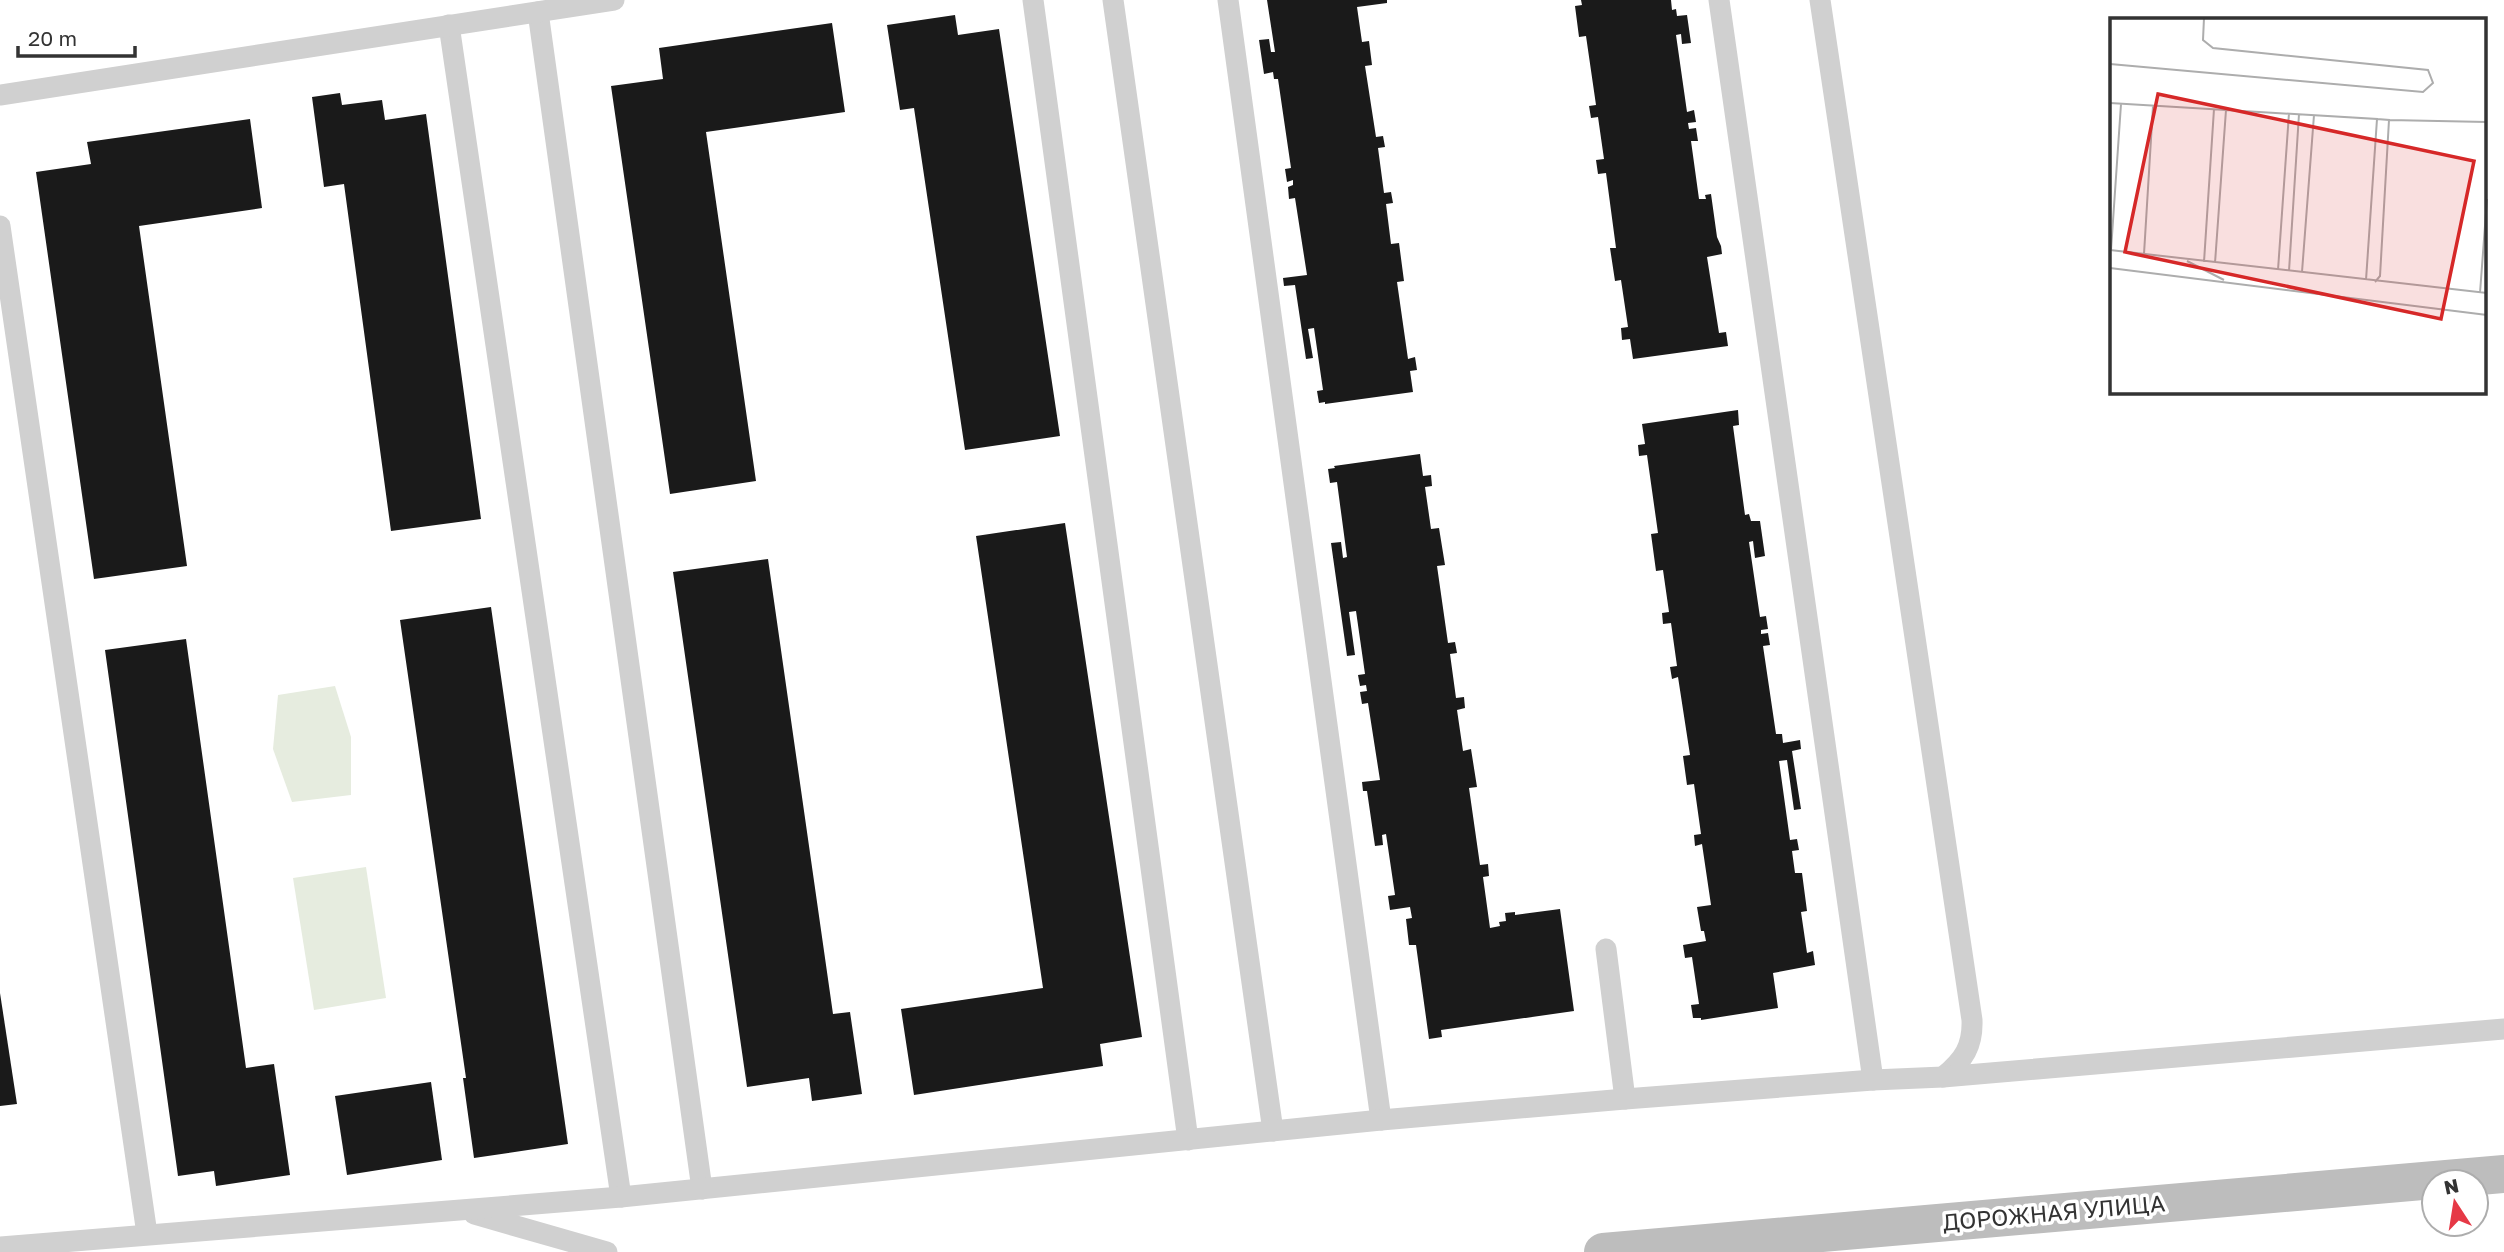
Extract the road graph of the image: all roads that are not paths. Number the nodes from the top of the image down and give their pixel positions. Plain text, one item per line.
1 (614, 0) edge
2 (1033, 0) edge
3 (1113, 0) edge
4 (1228, 0) edge
5 (1719, 0) edge
6 (1820, 0) edge
7 (538, 12) junction
8 (449, 25) junction
9 (0, 95) edge
10 (0, 226) edge
11 (1606, 949) dead end
12 (2504, 1029) edge
13 (1944, 1077) junction
14 (1873, 1080) junction
15 (1625, 1098) junction
16 (1381, 1120) junction
17 (1273, 1131) junction
18 (1188, 1140) junction
19 (2504, 1174) edge
20 (702, 1189) junction
21 (621, 1197) junction
22 (460, 1210) junction
23 (147, 1234) junction
24 (0, 1247) edge
25 (607, 1252) edge
26 (1603, 1252) edge

1 - 7 lane
2 - 18 lane
3 - 17 lane
4 - 16 lane
5 - 14 lane
6 - 13 lane
7 - 8 lane
7 - 20 lane
8 - 9 lane
8 - 21 lane
10 - 23 lane
11 - 15 lane
12 - 13 lane
13 - 14 lane
14 - 15 lane
15 - 16 lane
16 - 17 lane
17 - 18 lane
18 - 20 lane
19 - 26 main road, ДОРОЖНАЯ УЛИЦА
20 - 21 lane
21 - 22 lane
22 - 23 lane
22 - 25 lane
23 - 24 lane

